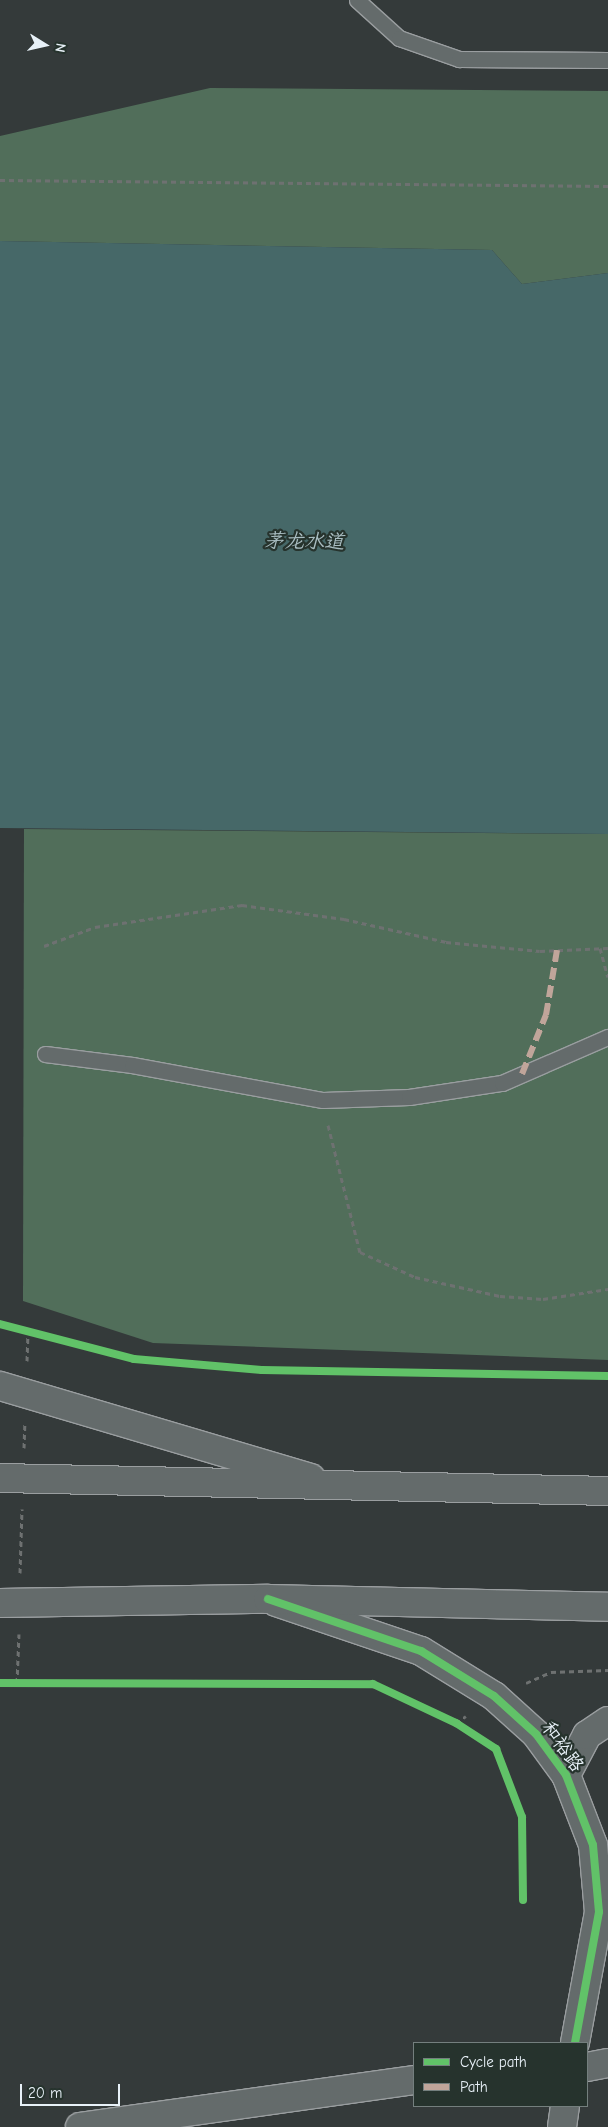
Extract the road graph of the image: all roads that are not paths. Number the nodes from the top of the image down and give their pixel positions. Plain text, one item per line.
1 (358, 0) edge
2 (608, 60) edge
3 (608, 1037) edge
4 (45, 1054) dead end
5 (0, 1386) edge
6 (0, 1478) edge
7 (346, 1488) junction
8 (608, 1491) edge
9 (268, 1599) junction
10 (0, 1603) edge
11 (608, 1607) edge
12 (608, 1721) edge
13 (566, 1775) junction
14 (575, 2042) edge
15 (608, 2063) edge
16 (588, 2067) edge
17 (413, 2080) edge
18 (565, 2107) edge
19 (80, 2127) edge
20 (562, 2127) edge

1 - 2 lane
3 - 4 lane
5 - 7 street
6 - 7 street
7 - 8 street
9 - 10 street
9 - 11 street
9 - 13 street, 和裕路
12 - 13 street
13 - 14 street, 和裕路
15 - 16 street
17 - 19 street
18 - 20 street

